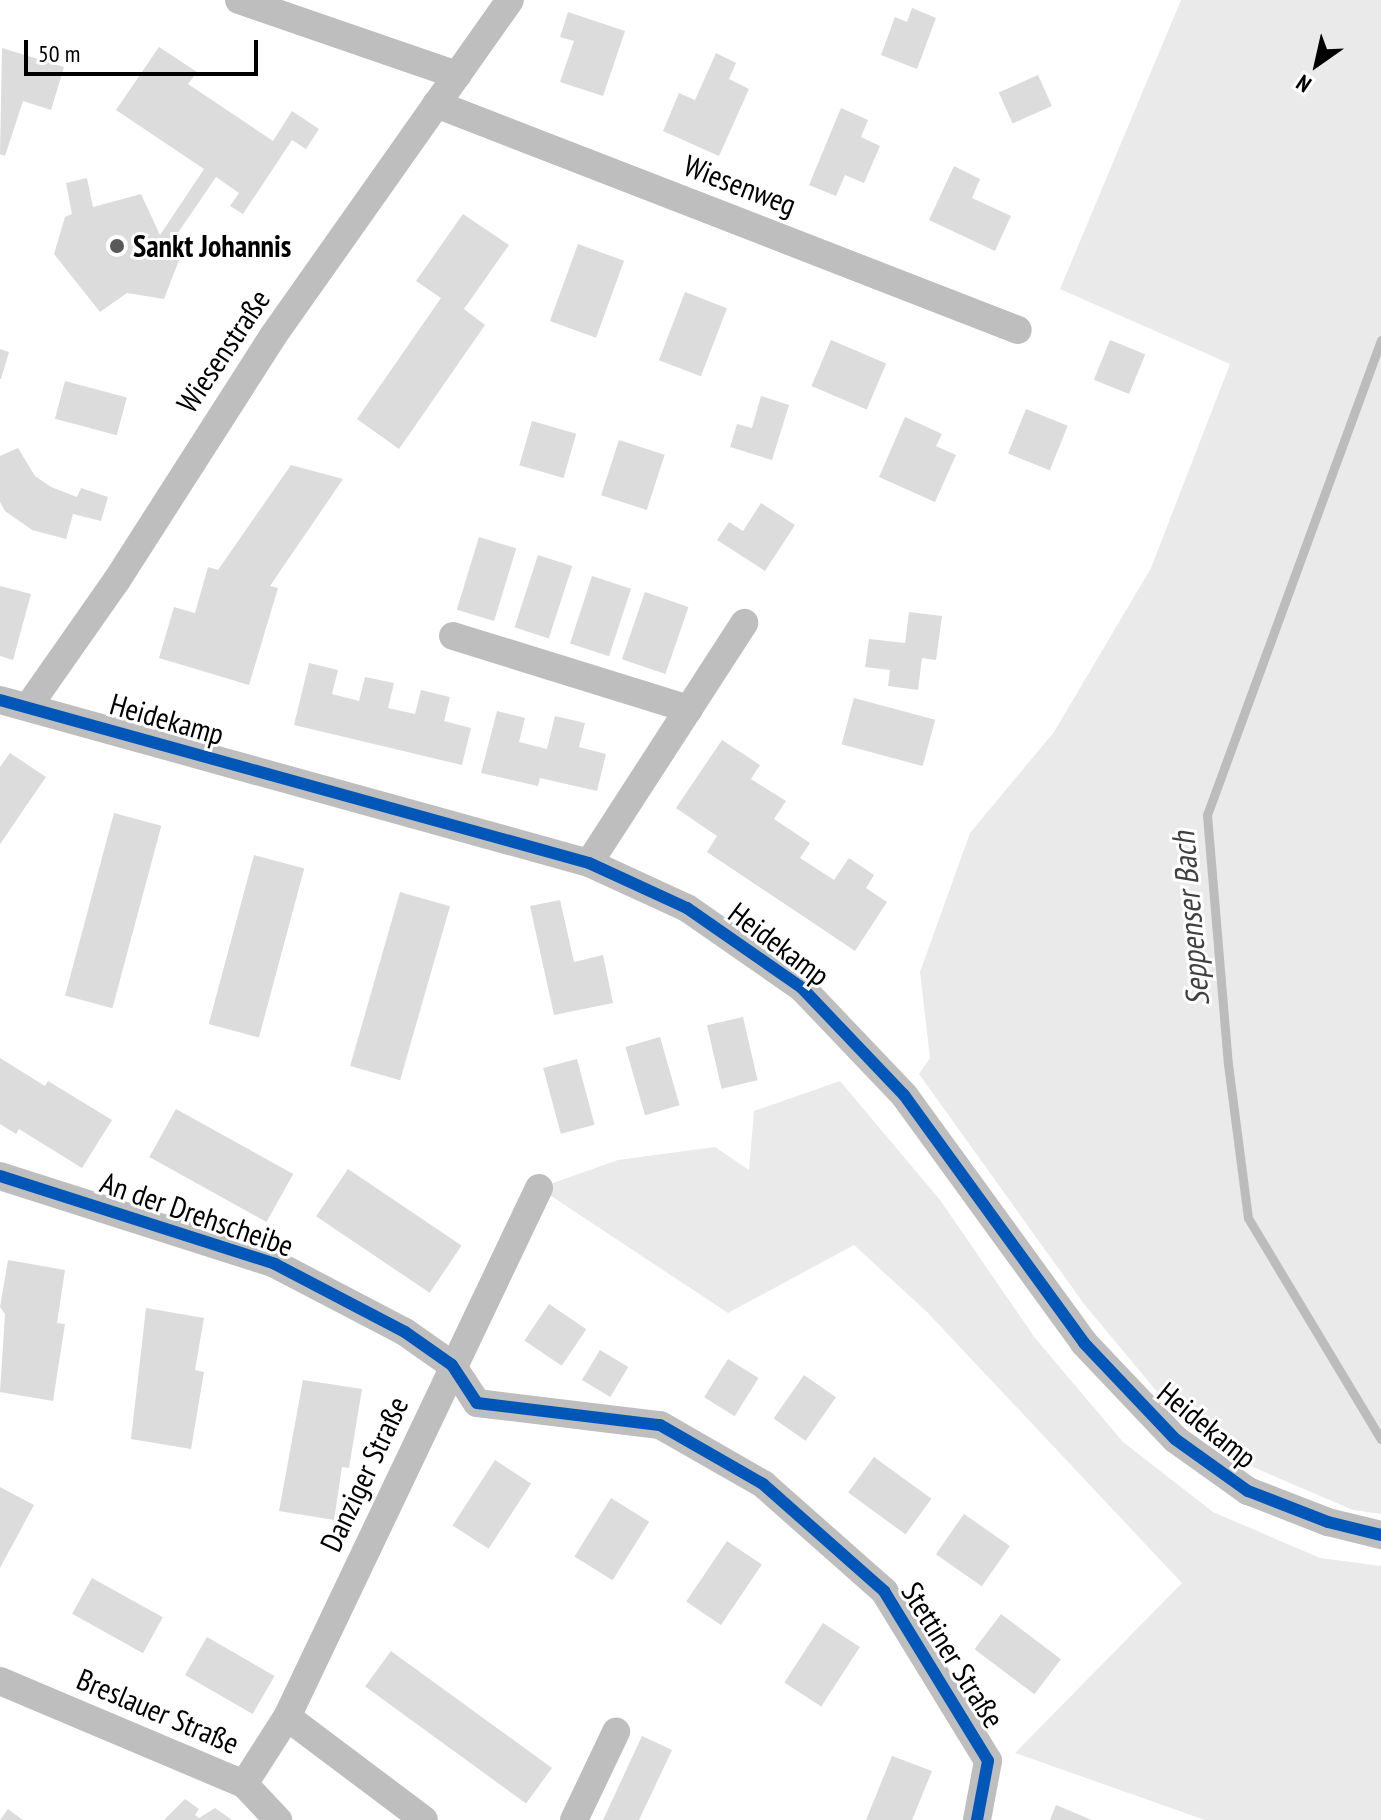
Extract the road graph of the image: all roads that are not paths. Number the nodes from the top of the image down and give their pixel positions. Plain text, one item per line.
1 (239, 0) edge
2 (510, 0) edge
3 (457, 75) junction
4 (436, 104) junction
5 (1018, 330) dead end
6 (744, 623) dead end
7 (453, 636) dead end
8 (0, 700) edge
9 (28, 707) junction
10 (689, 709) junction
11 (589, 863) junction
12 (0, 1176) edge
13 (539, 1188) dead end
14 (452, 1365) junction
15 (1381, 1535) edge
16 (0, 1681) edge
17 (287, 1717) junction
18 (616, 1732) dead end
19 (244, 1784) junction
20 (278, 1820) edge
21 (424, 1820) edge
22 (574, 1820) edge
23 (977, 1820) edge

1 - 3 street
2 - 3 street, Wiesenstraße
3 - 4 street, Wiesenstraße
4 - 5 street, Wiesenweg
4 - 9 street, Wiesenstraße
6 - 10 street
7 - 10 street
8 - 9 street, Heidekamp
9 - 11 street, Heidekamp
10 - 11 street
11 - 15 street, Heidekamp
12 - 14 street, An der Drehscheibe
13 - 14 street, Danziger Straße
14 - 17 street, Danziger Straße
14 - 23 street, Stettiner Straße
16 - 19 street, Breslauer Straße
17 - 19 street, Danziger Straße
17 - 21 street, Breslauer Straße
18 - 22 street
19 - 20 street, Breslauer Straße

